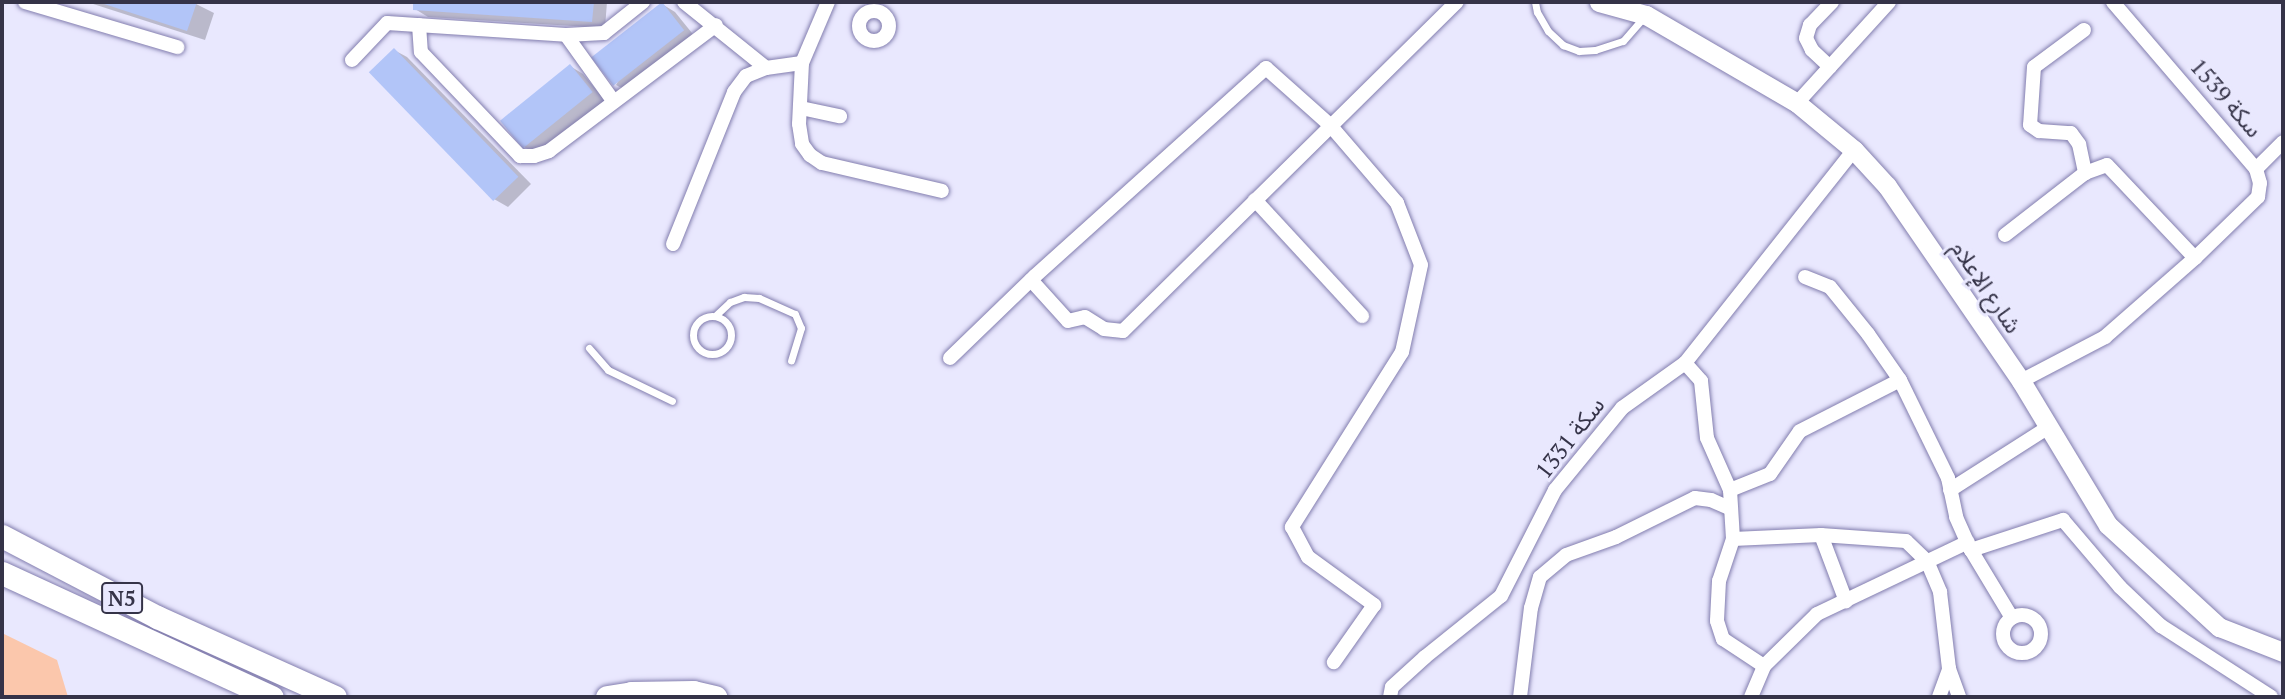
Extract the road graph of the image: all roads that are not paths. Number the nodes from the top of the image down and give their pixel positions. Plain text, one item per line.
1 (25, 2) edge
2 (643, 2) edge
3 (684, 2) edge
4 (828, 2) edge
5 (1458, 2) edge
6 (1535, 2) edge
7 (1600, 2) edge
8 (1832, 2) edge
9 (1889, 2) edge
10 (2113, 2) edge
11 (1645, 8) edge
12 (419, 25) junction
13 (716, 26) junction
14 (2084, 30) dead end
15 (566, 35) junction
16 (177, 47) dead end
17 (352, 60) dead end
18 (802, 63) junction
19 (1830, 66) junction
20 (766, 68) junction
21 (614, 102) junction
22 (1797, 103) junction
23 (801, 108) junction
24 (840, 116) dead end
25 (1329, 125) junction
26 (2283, 142) edge
27 (1854, 150) junction
28 (2256, 169) junction
29 (2085, 173) junction
30 (943, 191) dead end
31 (1255, 200) junction
32 (2005, 235) dead end
33 (673, 244) dead end
34 (2195, 258) junction
35 (1805, 277) dead end
36 (1031, 280) junction
37 (716, 315) junction
38 (1362, 316) dead end
39 (590, 348) dead end
40 (950, 358) dead end
41 (790, 361) dead end
42 (1685, 363) junction
43 (1900, 380) junction
44 (2021, 381) junction
45 (672, 401) dead end
46 (2047, 428) junction
47 (1730, 490) junction
48 (1950, 490) junction
49 (1731, 509) junction
50 (1821, 535) junction
51 (2, 536) edge
52 (1733, 539) junction
53 (1970, 546) junction
54 (1927, 561) junction
55 (2, 573) edge
56 (1846, 601) junction
57 (2012, 618) dead end
58 (2283, 652) edge
59 (1334, 662) dead end
60 (1764, 666) junction
61 (1949, 669) junction
62 (272, 697) edge
63 (335, 697) edge
64 (607, 697) edge
65 (715, 697) edge
66 (1390, 697) edge
67 (1520, 697) edge
68 (1751, 697) edge
69 (1939, 697) edge
70 (1959, 697) edge
71 (2271, 697) edge

1 - 16 street
2 - 15 street
3 - 13 street
4 - 18 street
5 - 25 street
6 - 11 lane
7 - 11 main road, شارع الإعلام
8 - 19 street
9 - 19 street
10 - 28 street, سكة 1539
11 - 22 main road, شارع الإعلام
12 - 15 street
12 - 17 street
12 - 21 street
13 - 20 street
13 - 21 street
14 - 29 street
15 - 21 street
18 - 20 street
18 - 23 street
19 - 22 street
20 - 33 street
22 - 27 main road, شارع الإعلام
23 - 24 street
23 - 30 street
25 - 31 street
25 - 36 street
25 - 59 street
26 - 28 street
27 - 42 street, سكة 1331
27 - 44 main road, شارع الإعلام
28 - 34 street, سكة 1539
29 - 32 street
29 - 34 street
31 - 36 street
31 - 38 street
34 - 44 street, سكة 1539
35 - 43 street
36 - 40 street
37 - 37 lane
37 - 41 lane
39 - 45 lane
42 - 47 street
42 - 66 street, سكة 1331
43 - 47 street
43 - 48 street
44 - 46 main road, شارع الإعلام
46 - 48 street
46 - 58 main road, شارع الإعلام
47 - 49 street
48 - 53 street
49 - 52 street
49 - 67 street
50 - 52 street
50 - 54 street
50 - 56 street
51 - 63 highway, N5
52 - 60 street
53 - 54 street
53 - 57 street
53 - 71 street
54 - 56 street
54 - 61 street
55 - 62 highway, N5
56 - 60 street
60 - 68 street
61 - 69 street
61 - 70 street
64 - 65 highway

